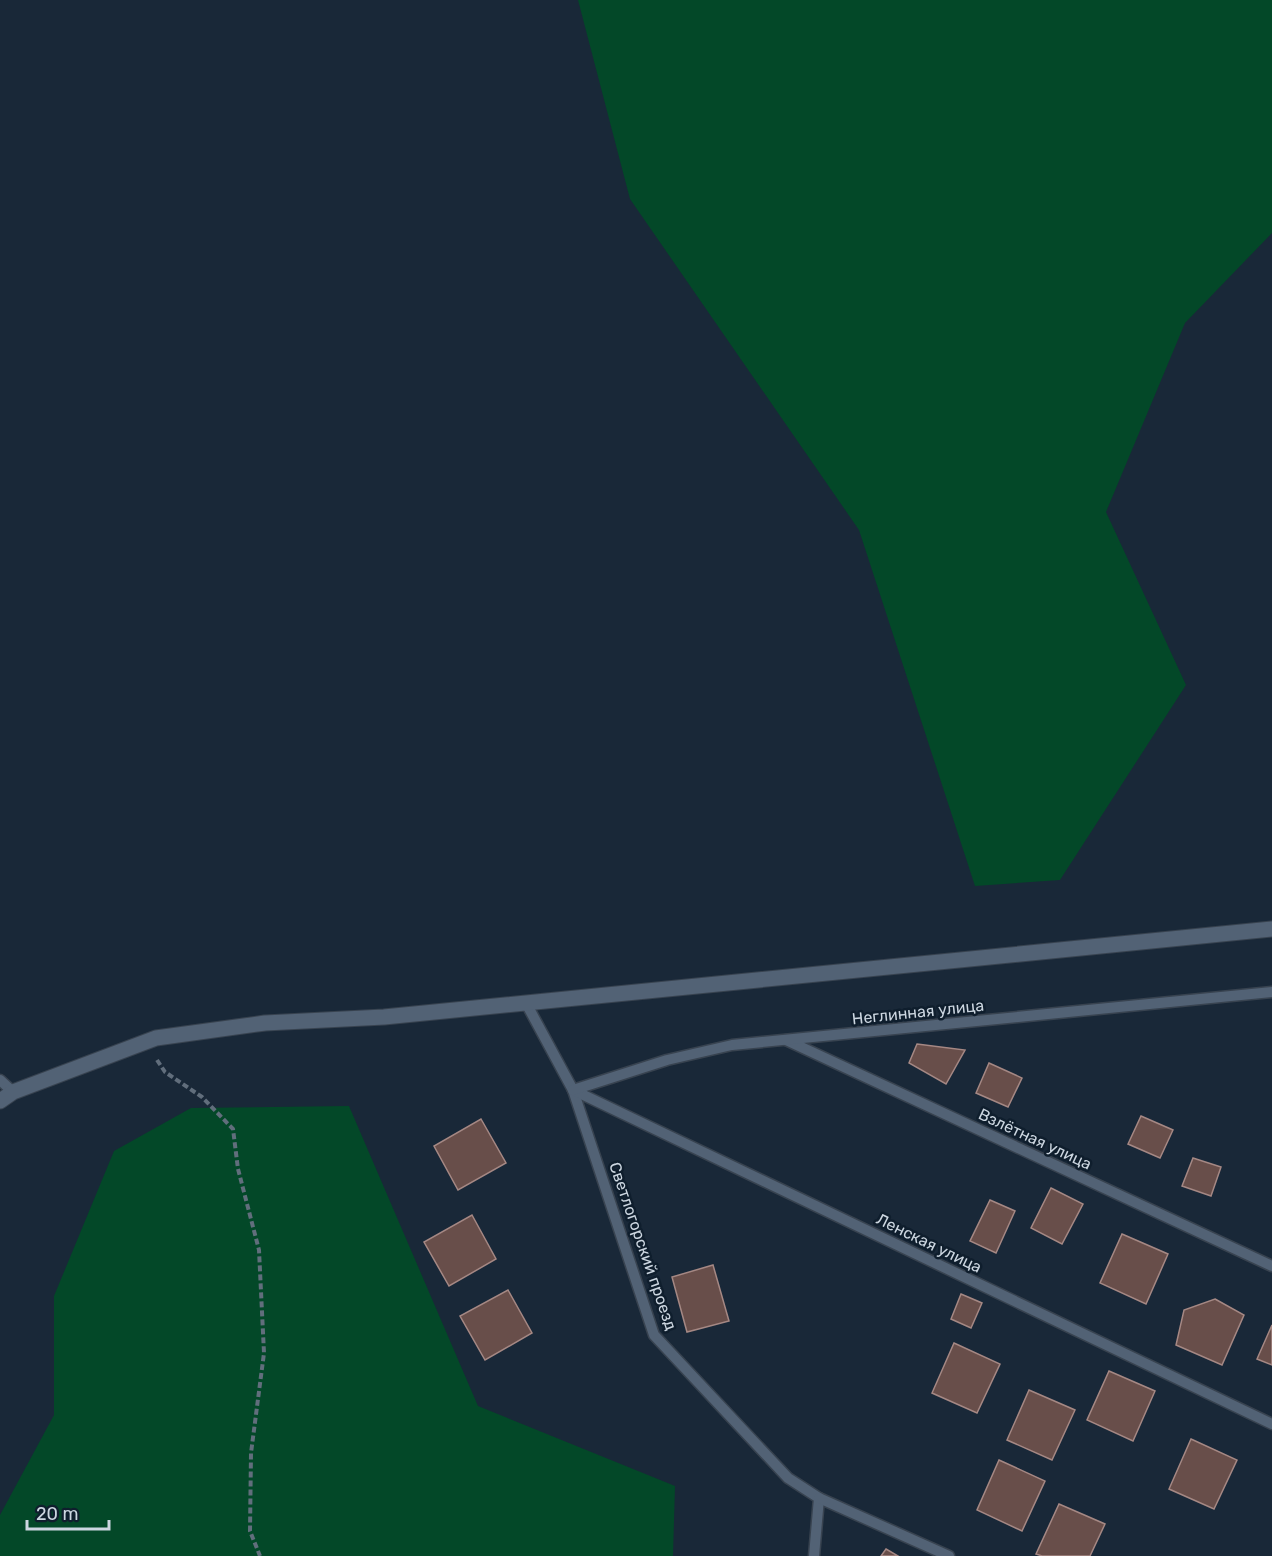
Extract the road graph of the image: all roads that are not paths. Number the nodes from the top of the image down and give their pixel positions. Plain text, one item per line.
1 (1272, 929) edge
2 (1272, 992) edge
3 (526, 1003) junction
4 (786, 1040) junction
5 (0, 1080) edge
6 (573, 1090) junction
7 (13, 1092) junction
8 (0, 1101) edge
9 (1272, 1266) edge
10 (1272, 1424) edge
11 (819, 1498) junction
12 (814, 1556) edge
13 (949, 1556) edge

1 - 3 street
2 - 4 lane, Неглинная улица
3 - 6 lane, Светлогорский проезд
3 - 7 street
4 - 6 lane, Неглинная улица
4 - 9 lane, Взлётная улица
5 - 7 lane
6 - 10 lane, Ленская улица
6 - 11 lane, Светлогорский проезд
7 - 8 street
11 - 12 lane
11 - 13 lane, Светлогорский проезд

